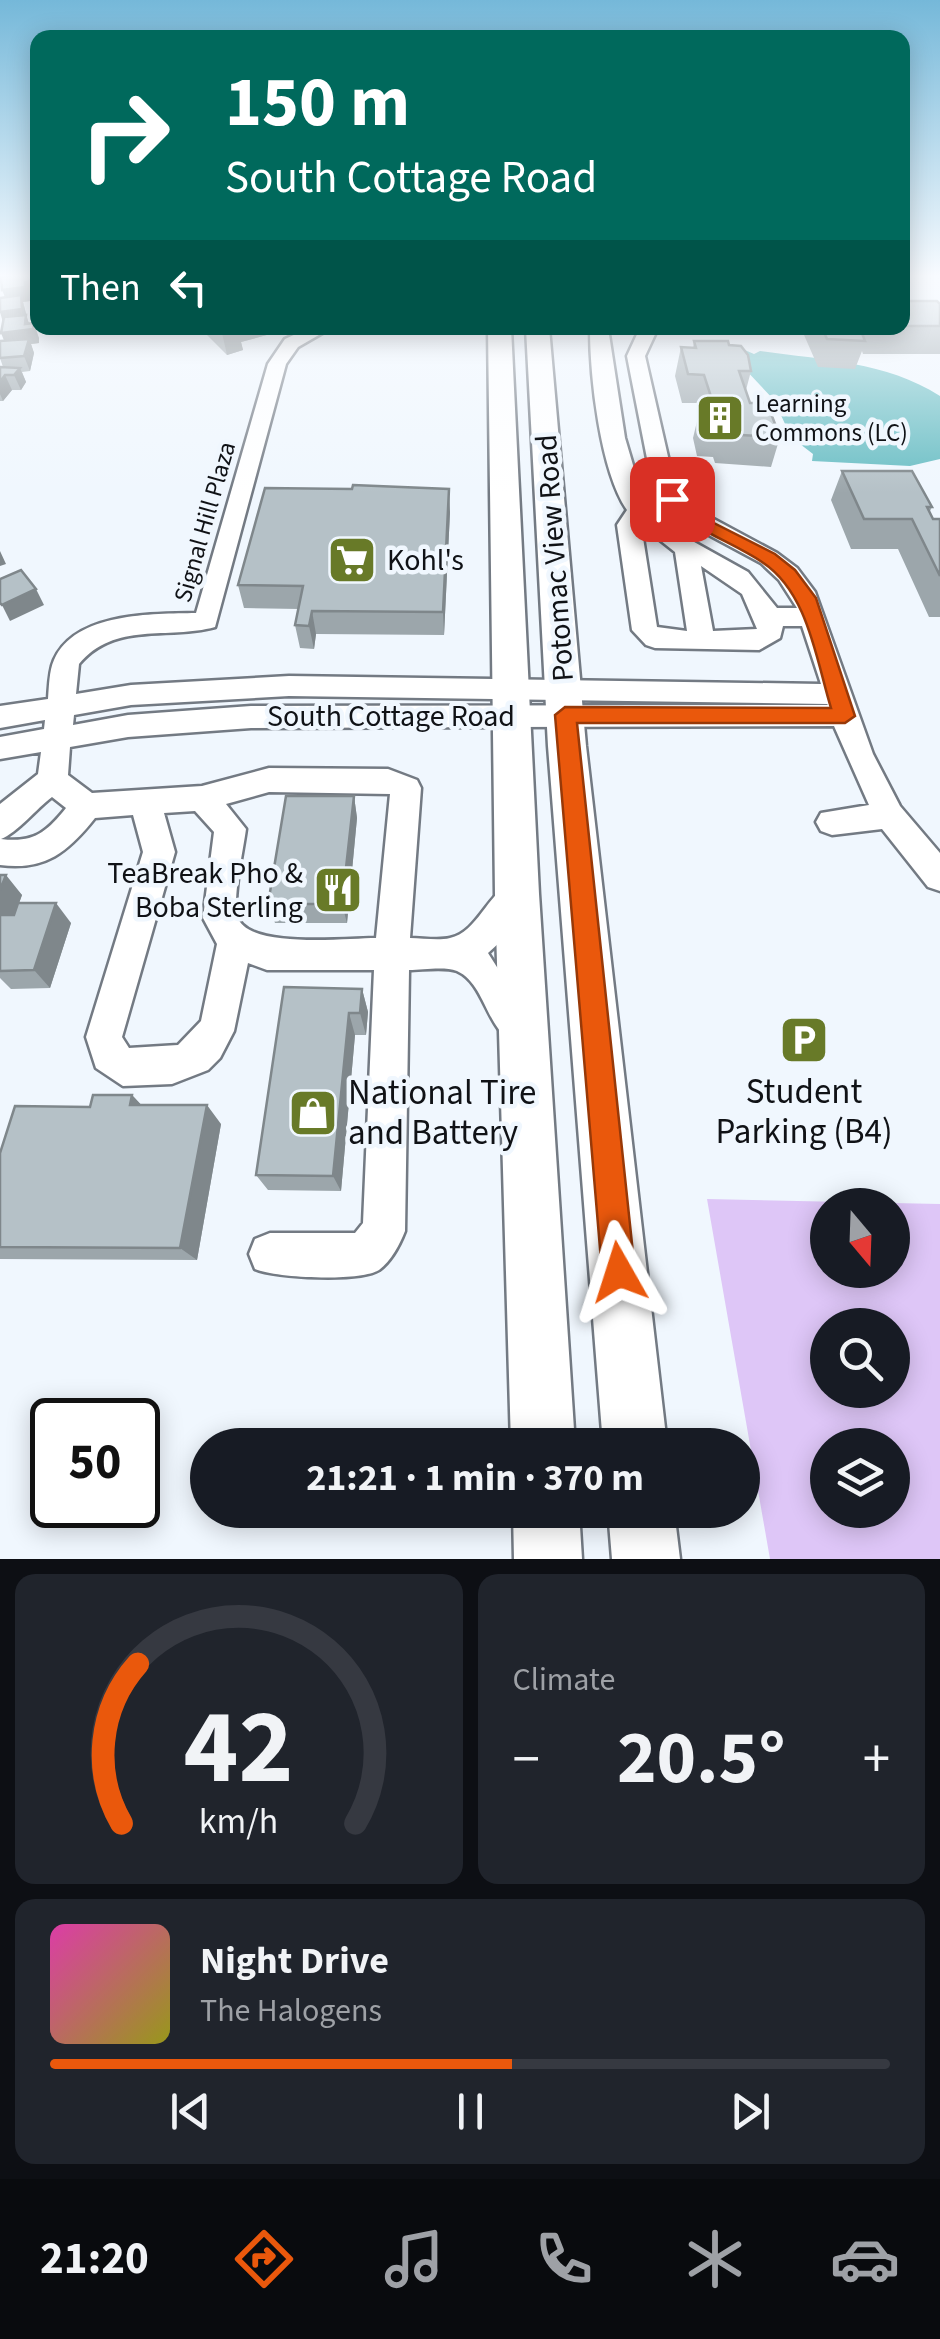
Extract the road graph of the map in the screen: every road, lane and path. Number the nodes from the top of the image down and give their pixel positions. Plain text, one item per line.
1 (288, 347) edge
2 (500, 347) edge
3 (538, 347) edge
4 (602, 347) edge
5 (640, 347) edge
6 (639, 508) junction
7 (686, 548) junction
8 (768, 617) junction
9 (812, 617) junction
10 (702, 640) junction
11 (511, 701) junction
12 (564, 701) junction
13 (841, 705) junction
14 (0, 717) edge
15 (59, 722) junction
16 (0, 748) edge
17 (52, 780) junction
18 (202, 798) junction
19 (145, 802) junction
20 (86, 806) junction
21 (889, 815) junction
22 (832, 822) dead end
23 (0, 826) edge
24 (0, 852) edge
25 (940, 877) edge
26 (518, 894) junction
27 (234, 942) junction
28 (392, 954) junction
29 (459, 954) junction
30 (523, 1038) junction
31 (270, 1254) dead end
32 (542, 1428) edge
33 (633, 1428) edge
34 (547, 1528) edge
35 (643, 1528) edge
36 (548, 1559) edge
37 (646, 1559) edge

1 - 15 street, Signal Hill Plaza
2 - 11 main road, Potomac View Road
3 - 12 main road, Potomac View Road
4 - 6 street
5 - 9 street
6 - 7 street
6 - 10 street
7 - 8 street
7 - 10 street
8 - 9 street
8 - 10 street
9 - 13 street
11 - 12 street, South Cottage Road
11 - 15 street, South Cottage Road
11 - 26 main road, Potomac View Road
12 - 13 street, South Cottage Road
12 - 33 main road, Potomac View Road
13 - 21 street
14 - 15 street, South Cottage Road
15 - 16 street, South Cottage Road
15 - 17 street
17 - 20 street
17 - 23 street
18 - 19 street
18 - 27 street
18 - 28 street
19 - 20 street
19 - 27 street
20 - 24 street
21 - 22 street
21 - 25 street
26 - 29 street
26 - 30 main road, Potomac View Road
27 - 28 street
28 - 29 street
28 - 31 street
29 - 30 street
30 - 32 main road, Potomac View Road
34 - 36 main road
35 - 37 main road

